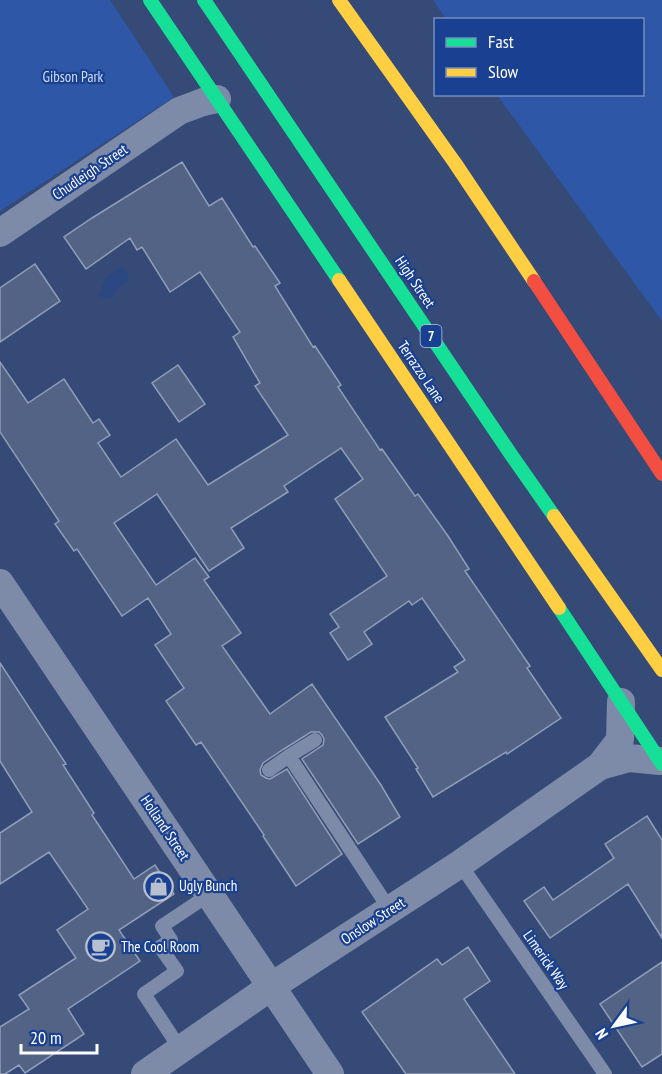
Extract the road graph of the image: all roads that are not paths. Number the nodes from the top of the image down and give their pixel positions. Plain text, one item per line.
1 (150, 0) edge
2 (204, 0) edge
3 (339, 0) edge
4 (194, 66) junction
5 (217, 99) junction
6 (180, 111) junction
7 (0, 233) edge
8 (662, 474) edge
9 (0, 582) edge
10 (662, 670) edge
11 (621, 702) junction
12 (315, 740) dead end
13 (289, 756) junction
14 (661, 762) edge
15 (600, 766) junction
16 (269, 770) dead end
17 (460, 864) junction
18 (210, 894) junction
19 (390, 910) junction
20 (272, 986) junction
21 (181, 1050) junction
22 (145, 1074) edge
23 (330, 1074) edge
24 (605, 1074) edge

1 - 4 main road, Terrazzo Lane
2 - 10 main road, High Street / 7
3 - 8 main road
4 - 5 main road, Terrazzo Lane
4 - 6 street
5 - 6 street, Chudleigh Street
5 - 11 main road, Terrazzo Lane
6 - 7 street, Chudleigh Street
9 - 18 street, Holland Street
11 - 14 main road, Terrazzo Lane
11 - 15 street, Onslow Street
12 - 13 lane
13 - 16 lane
13 - 19 lane
14 - 15 street, Onslow Street
15 - 17 street, Onslow Street
17 - 19 street, Onslow Street
17 - 24 lane, Limerick Way
18 - 20 street, Holland Street
18 - 21 lane
19 - 20 street, Onslow Street
20 - 21 street, Onslow Street
20 - 23 street, Holland Street
21 - 22 street, Onslow Street

